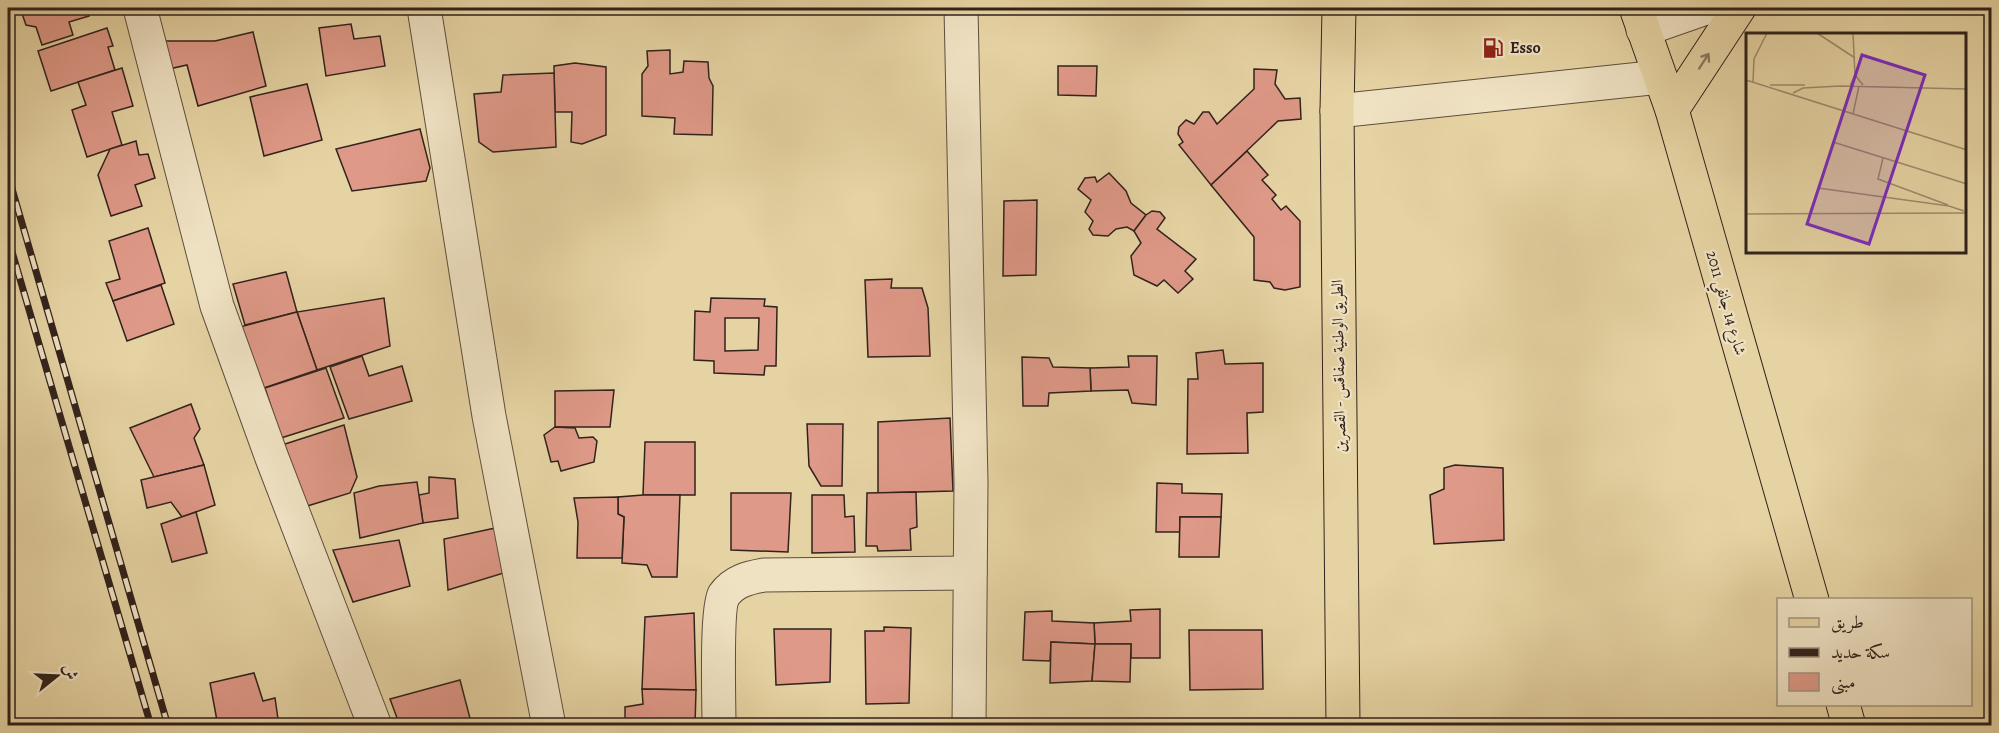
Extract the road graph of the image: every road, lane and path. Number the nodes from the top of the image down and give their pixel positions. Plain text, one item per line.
1 (140, 8) edge
2 (424, 8) edge
3 (961, 8) edge
4 (1339, 8) edge
5 (1706, 8) edge
6 (1739, 8) edge
7 (1640, 19) edge
8 (1660, 77) junction
9 (1672, 110) junction
10 (1336, 111) junction
11 (970, 573) junction
12 (1811, 598) edge
13 (1843, 706) edge
14 (375, 726) edge
15 (549, 726) edge
16 (719, 726) edge
17 (969, 726) edge
18 (1343, 726) edge
19 (1849, 726) edge

1 - 14 street
2 - 15 street
3 - 11 street
4 - 10 main road, الطريق الوطنية صفاقس - القصرين
5 - 7 street
9 -> 6 main road
7 - 8 main road, شارع 14 جانفي 2011
8 - 9 main road, شارع 14 جانفي 2011
8 - 10 street
9 - 12 main road, شارع 14 جانفي 2011
10 - 18 main road, الطريق الوطنية صفاقس - القصرين
11 - 16 street
11 - 17 street
13 - 19 main road

